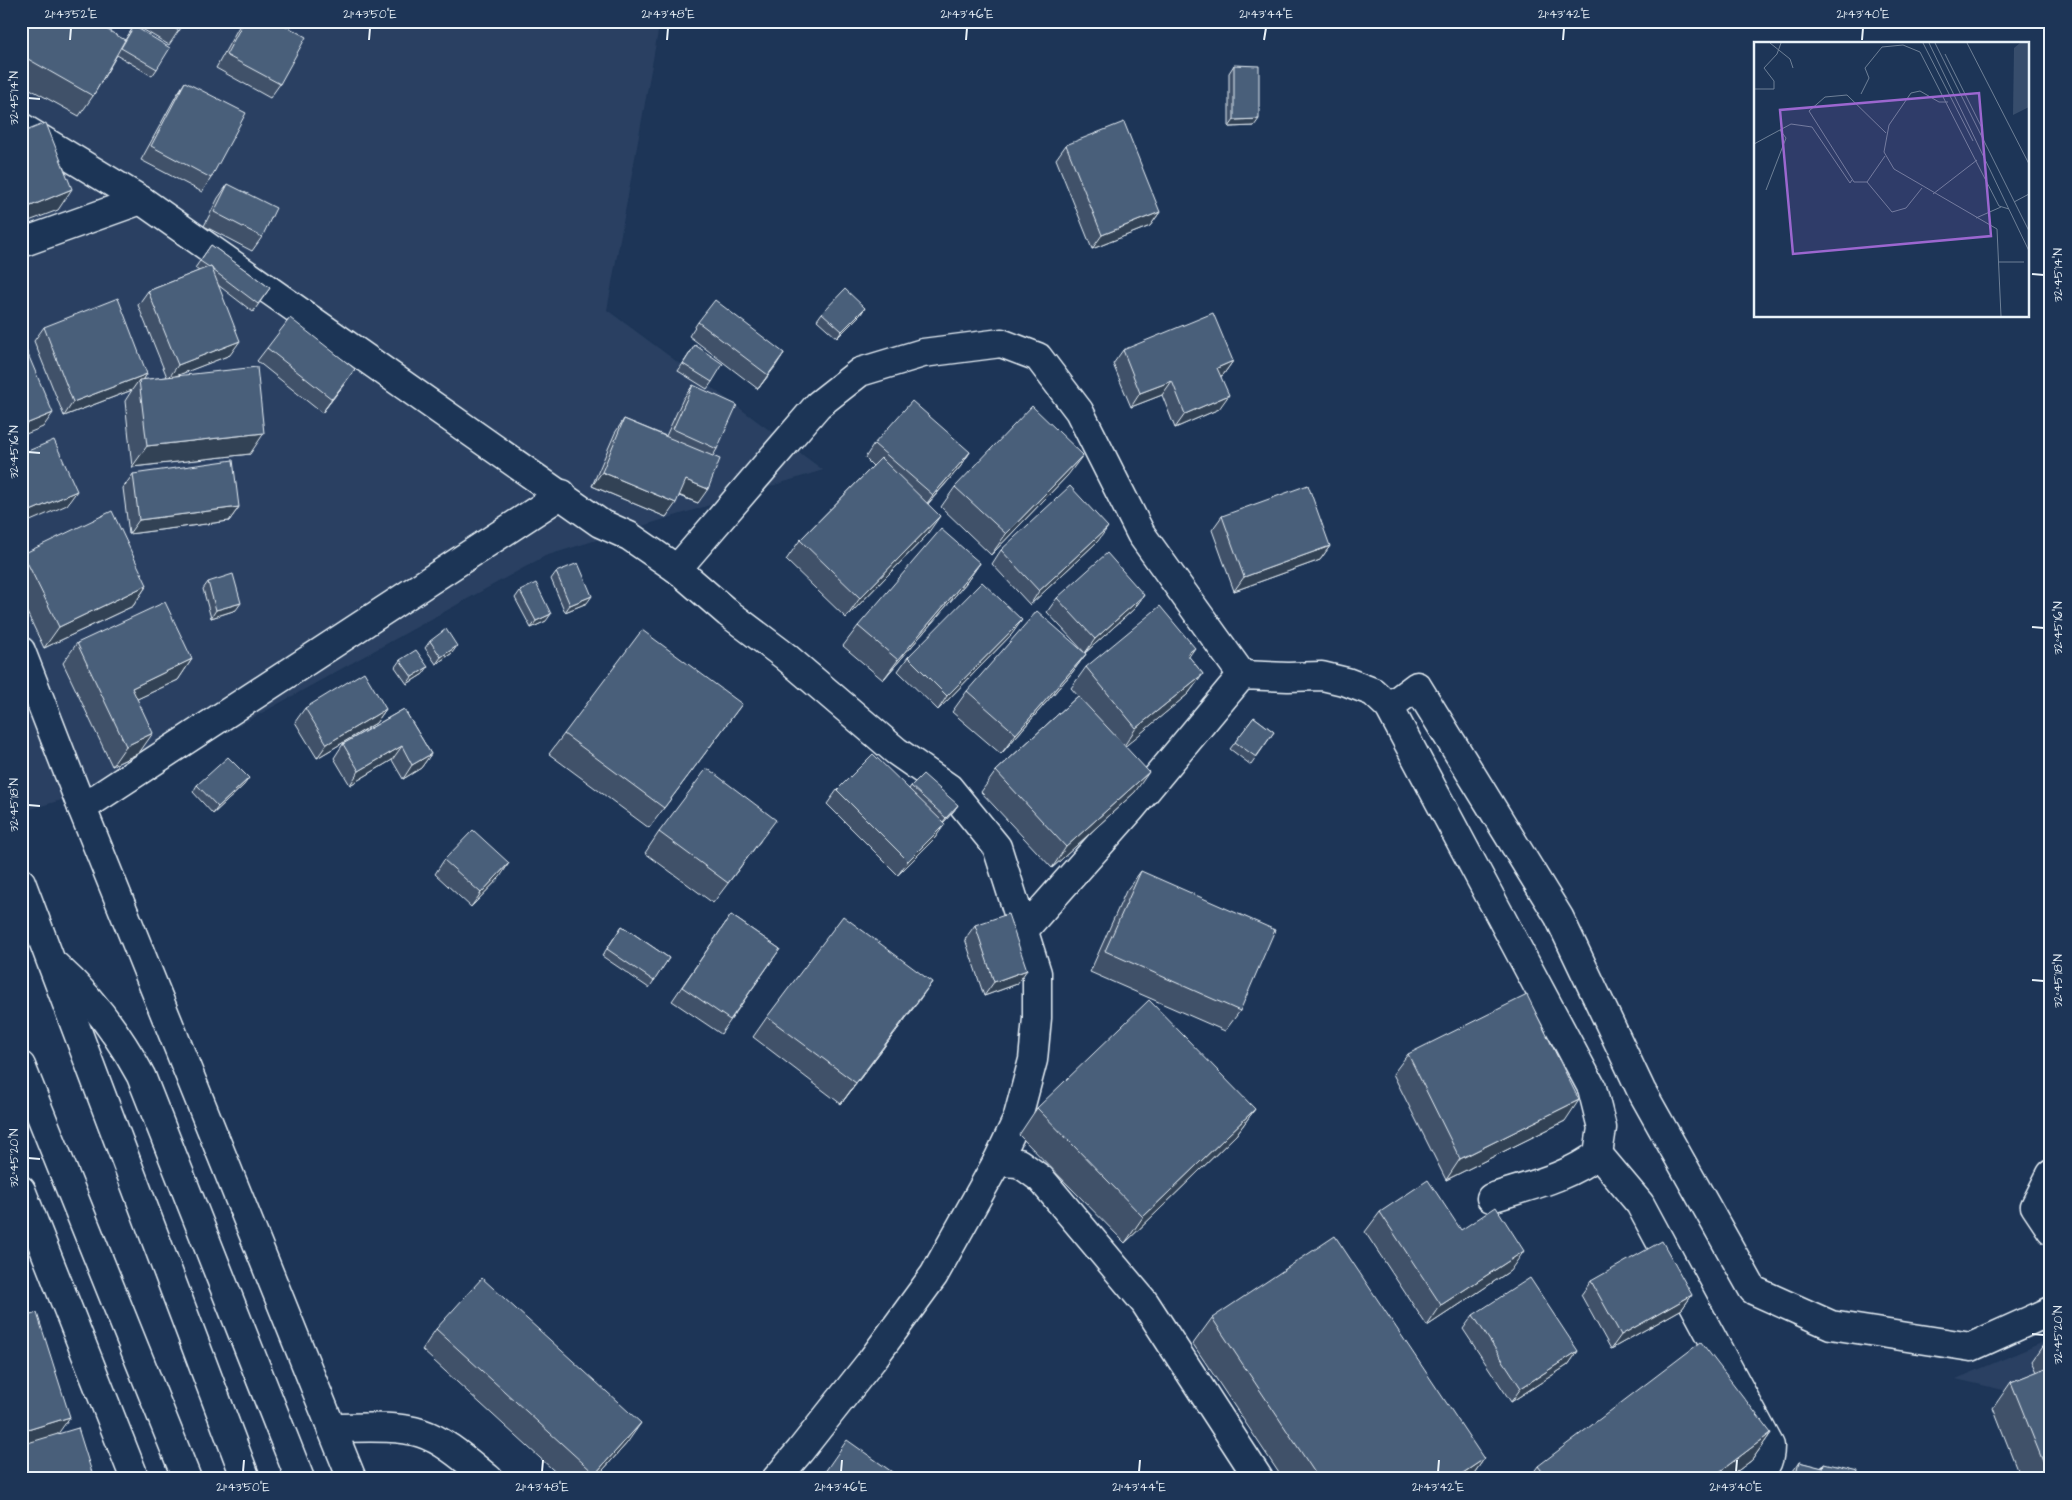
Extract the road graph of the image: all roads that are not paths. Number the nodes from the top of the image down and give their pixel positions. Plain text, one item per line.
1 (21, 127) edge
2 (141, 200) junction
3 (21, 243) edge
4 (562, 494) junction
5 (677, 569) junction
6 (21, 651) edge
7 (1242, 675) junction
8 (1389, 707) junction
9 (82, 808) junction
10 (21, 882) edge
11 (1024, 930) junction
12 (51, 962) junction
13 (21, 1066) edge
14 (1598, 1154) junction
15 (997, 1162) junction
16 (2051, 1174) edge
17 (21, 1190) edge
18 (1492, 1198) dead end
19 (2051, 1230) edge
20 (2051, 1311) edge
21 (332, 1428) junction
22 (134, 1479) edge
23 (187, 1479) edge
24 (246, 1479) edge
25 (300, 1479) edge
26 (352, 1479) edge
27 (489, 1479) edge
28 (776, 1479) edge
29 (1259, 1479) edge
30 (1750, 1479) edge

1 - 2 street
2 - 3 street
2 - 4 street
4 - 5 street
4 - 9 street
5 - 7 street
5 - 11 street
6 - 9 street
7 - 8 street
7 - 11 street
8 - 14 street
8 - 20 street
9 - 21 street
10 - 12 street
11 - 15 street
12 - 24 street
12 - 25 street
13 - 23 street
14 - 18 street
14 - 30 street
15 - 28 street
15 - 29 street
16 - 19 street
17 - 22 street
21 - 26 street
21 - 27 street

